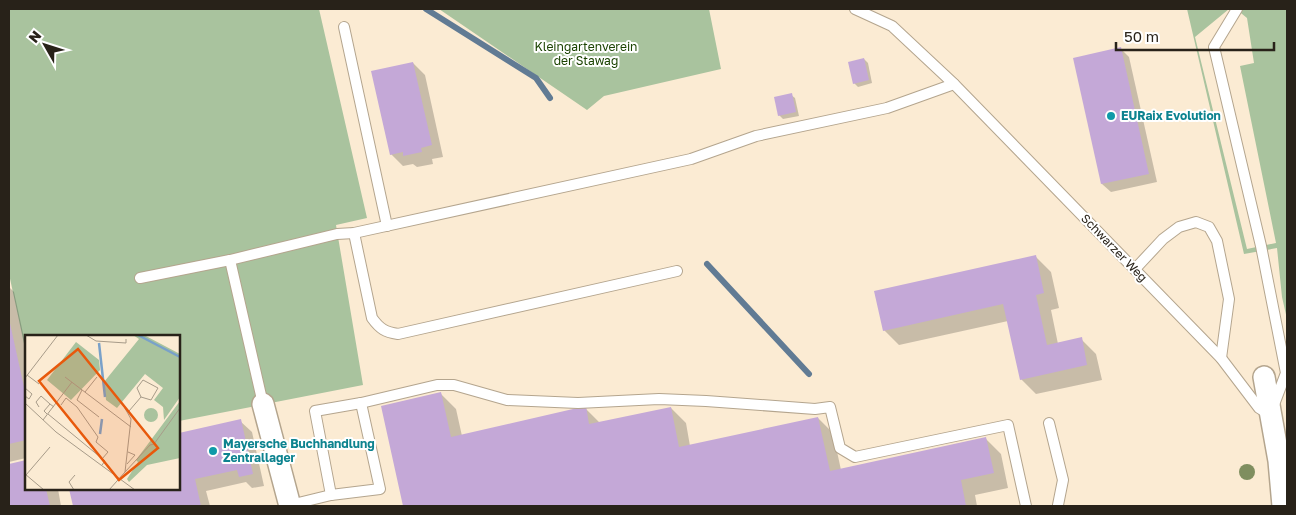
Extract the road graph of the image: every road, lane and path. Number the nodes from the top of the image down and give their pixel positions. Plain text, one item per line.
1 (855, 9) edge
2 (1237, 9) edge
3 (344, 27) dead end
4 (954, 84) junction
5 (387, 226) junction
6 (354, 233) junction
7 (230, 260) junction
8 (1134, 269) junction
9 (677, 271) dead end
10 (140, 278) dead end
11 (1221, 358) junction
12 (1264, 377) dead end
13 (361, 402) junction
14 (263, 404) joint
15 (1270, 415) junction
16 (1049, 423) dead end
17 (330, 496) junction
18 (290, 506) edge
19 (1026, 506) edge
20 (1056, 506) edge
21 (1283, 506) edge

1 - 4 lane, Schwarzer Weg
2 - 15 lane
3 - 5 lane
4 - 5 lane
4 - 8 lane, Schwarzer Weg
5 - 6 lane
6 - 7 lane
6 - 9 lane
7 - 10 lane
7 - 14 lane
8 - 11 lane, Schwarzer Weg
8 - 11 lane
11 - 15 lane, Schwarzer Weg
12 - 15 street
13 - 17 lane
13 - 17 lane
13 - 19 lane
14 - 18 street
15 - 21 street
16 - 20 lane
17 - 18 lane

